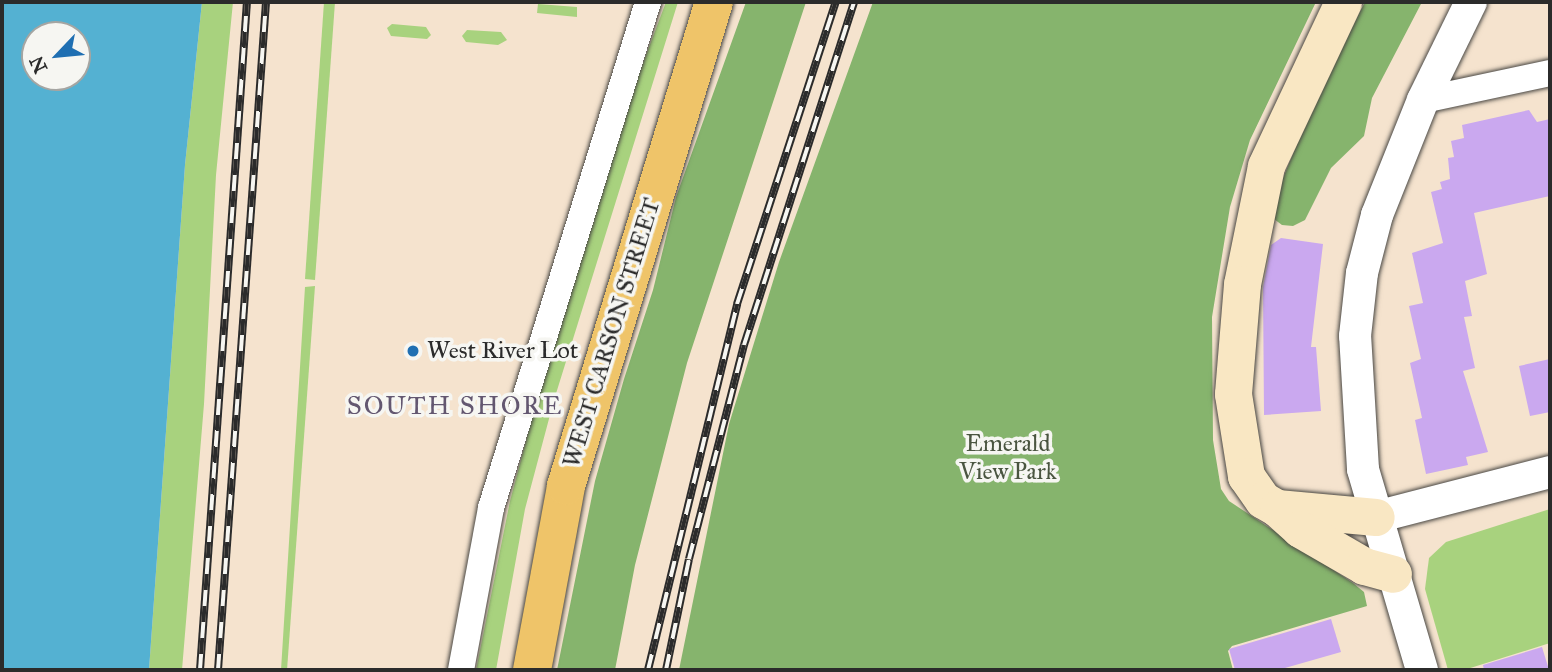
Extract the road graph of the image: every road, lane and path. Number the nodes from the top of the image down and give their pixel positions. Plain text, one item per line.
1 (648, 2) edge
2 (714, 2) edge
3 (1343, 2) edge
4 (1471, 2) edge
5 (1550, 74) edge
6 (1423, 100) junction
7 (1550, 472) edge
8 (1277, 508) junction
9 (1376, 517) junction
10 (1393, 574) junction
11 (461, 670) edge
12 (532, 670) edge
13 (1422, 670) edge

1 - 11 street
2 - 12 main road, WEST CARSON STREET
3 - 8 main road
4 - 6 street
5 - 6 street
6 - 9 street
7 - 9 street
8 - 9 main road
8 - 10 main road
9 - 10 street
10 - 13 street

